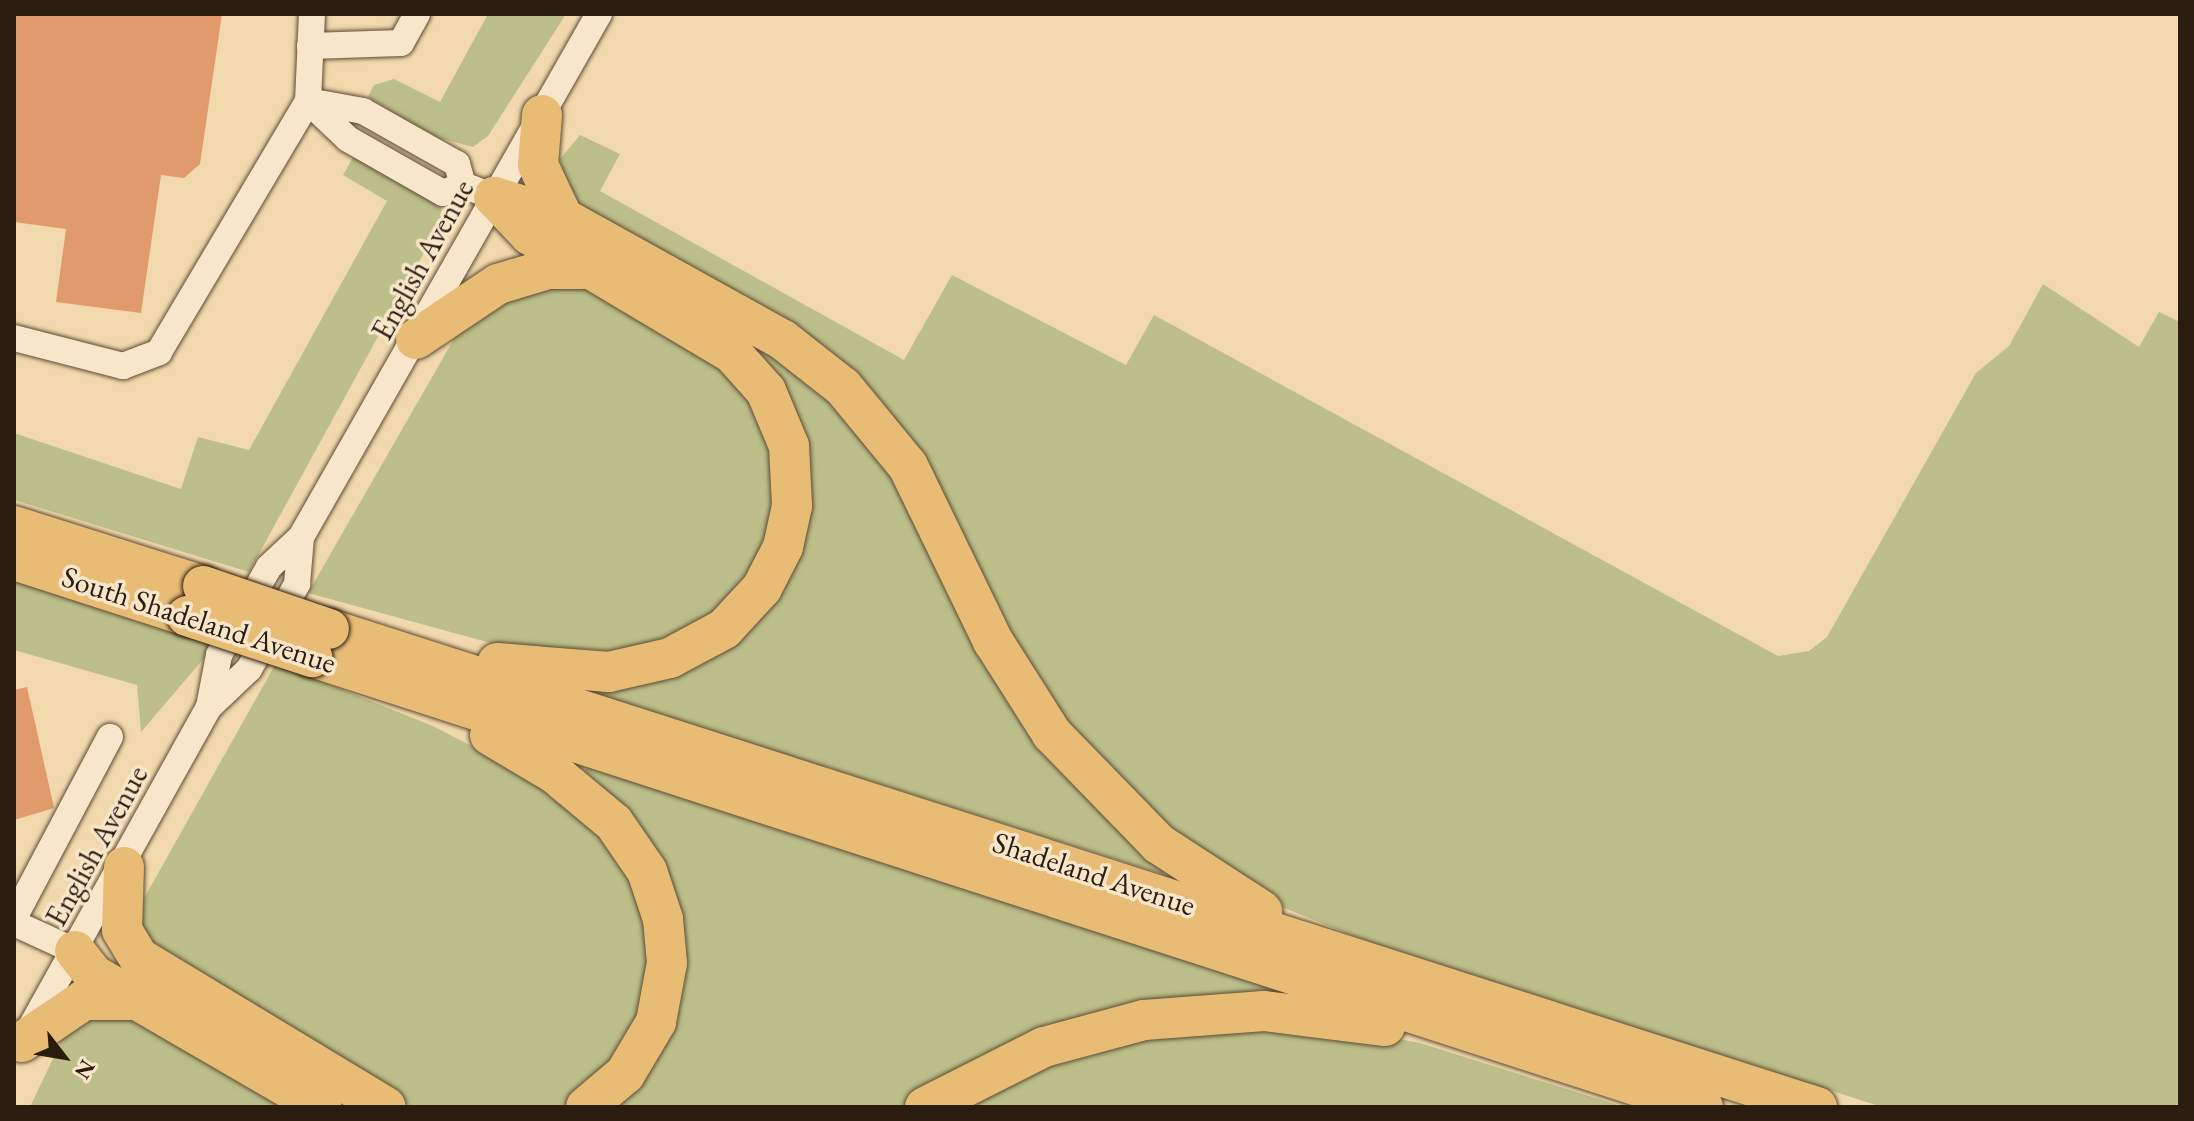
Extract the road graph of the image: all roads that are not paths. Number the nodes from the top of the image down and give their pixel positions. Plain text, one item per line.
1 (312, 14) edge
2 (417, 14) edge
3 (599, 14) edge
4 (310, 46) junction
5 (308, 101) junction
6 (542, 115) junction
7 (479, 191) junction
8 (563, 218) junction
9 (591, 269) junction
10 (14, 338) edge
11 (416, 339) junction
12 (14, 526) edge
13 (14, 560) edge
14 (195, 601) junction
15 (320, 643) junction
16 (370, 643) junction
17 (383, 681) junction
18 (110, 737) dead end
19 (124, 867) junction
20 (14, 920) edge
21 (1304, 941) junction
22 (75, 951) junction
23 (148, 986) junction
24 (18, 1049) edge
25 (1526, 1050) junction
26 (322, 1107) edge
27 (386, 1107) edge
28 (586, 1107) edge
29 (925, 1107) edge
30 (1703, 1107) edge
31 (1817, 1107) edge

1 - 4 street
2 - 4 street
3 - 6 street, English Avenue
4 - 5 street
5 - 7 street
5 - 10 street
6 - 7 street, English Avenue
6 - 8 highway
7 - 8 highway
7 - 9 highway
7 - 11 street, English Avenue
8 - 21 highway
9 - 11 highway
9 - 16 highway
11 - 19 street, English Avenue
12 - 14 highway, South Shadeland Avenue
13 - 14 highway, South Shadeland Avenue
14 - 15 highway, South Shadeland Avenue, bridge
15 - 16 highway, South Shadeland Avenue
15 - 17 highway, South Shadeland Avenue
16 - 21 highway, Shadeland Avenue
17 - 25 highway, Shadeland Avenue
17 - 28 highway
18 - 20 street
19 - 22 street, English Avenue
19 - 23 highway
20 - 22 street
21 - 31 highway, Shadeland Avenue
22 - 23 highway
22 - 24 street, English Avenue
23 - 24 highway
23 - 26 highway
23 - 27 highway
25 - 29 highway
25 - 30 highway, Shadeland Avenue

